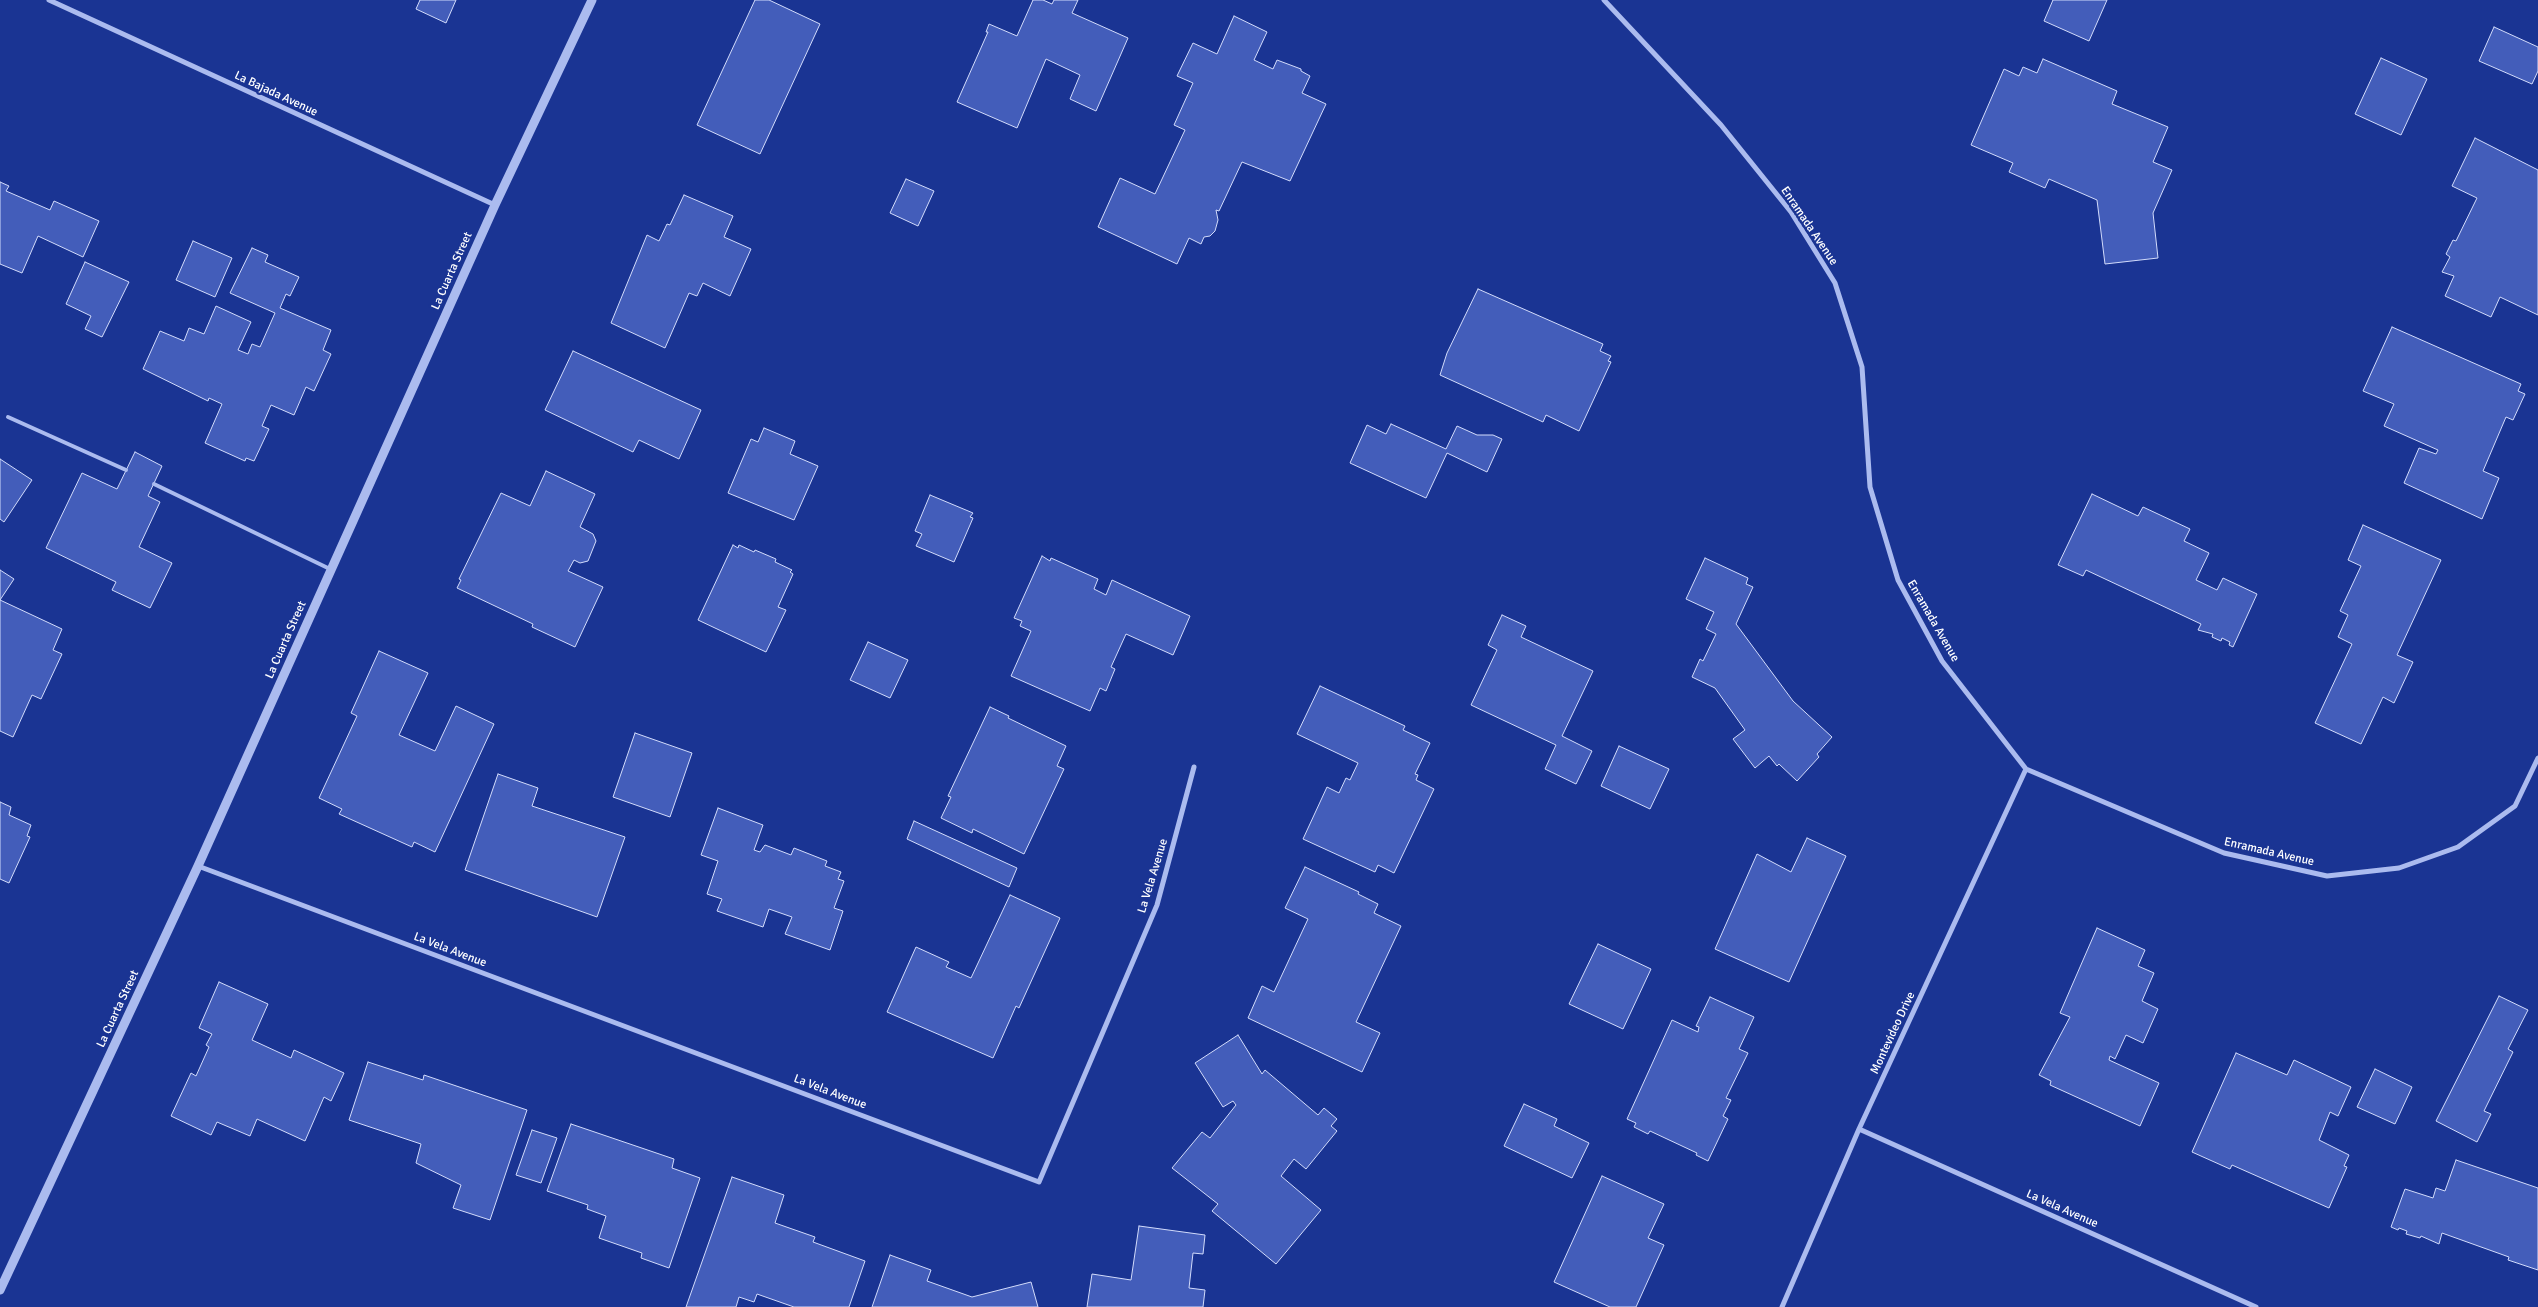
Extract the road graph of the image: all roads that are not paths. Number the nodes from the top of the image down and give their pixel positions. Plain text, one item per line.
1 (49, 0) edge
2 (592, 0) edge
3 (1604, 0) edge
4 (495, 205) junction
5 (8, 417) dead end
6 (126, 470) dead end
7 (154, 484) dead end
8 (332, 570) junction
9 (2538, 758) edge
10 (1194, 767) dead end
11 (2026, 769) junction
12 (198, 866) junction
13 (1859, 1129) junction
14 (0, 1290) edge
15 (1782, 1307) edge
16 (2256, 1307) edge

1 - 4 street, La Bajada Avenue
2 - 4 street, La Cuarta Street
3 - 11 street, Enramada Avenue
4 - 8 street, La Cuarta Street
5 - 6 lane
7 - 8 lane
8 - 12 street, La Cuarta Street
9 - 11 street, Enramada Avenue
10 - 12 street, La Vela Avenue
11 - 13 street, Montevideo Drive
12 - 14 street, La Cuarta Street
13 - 15 street, Montevideo Drive
13 - 16 street, La Vela Avenue

